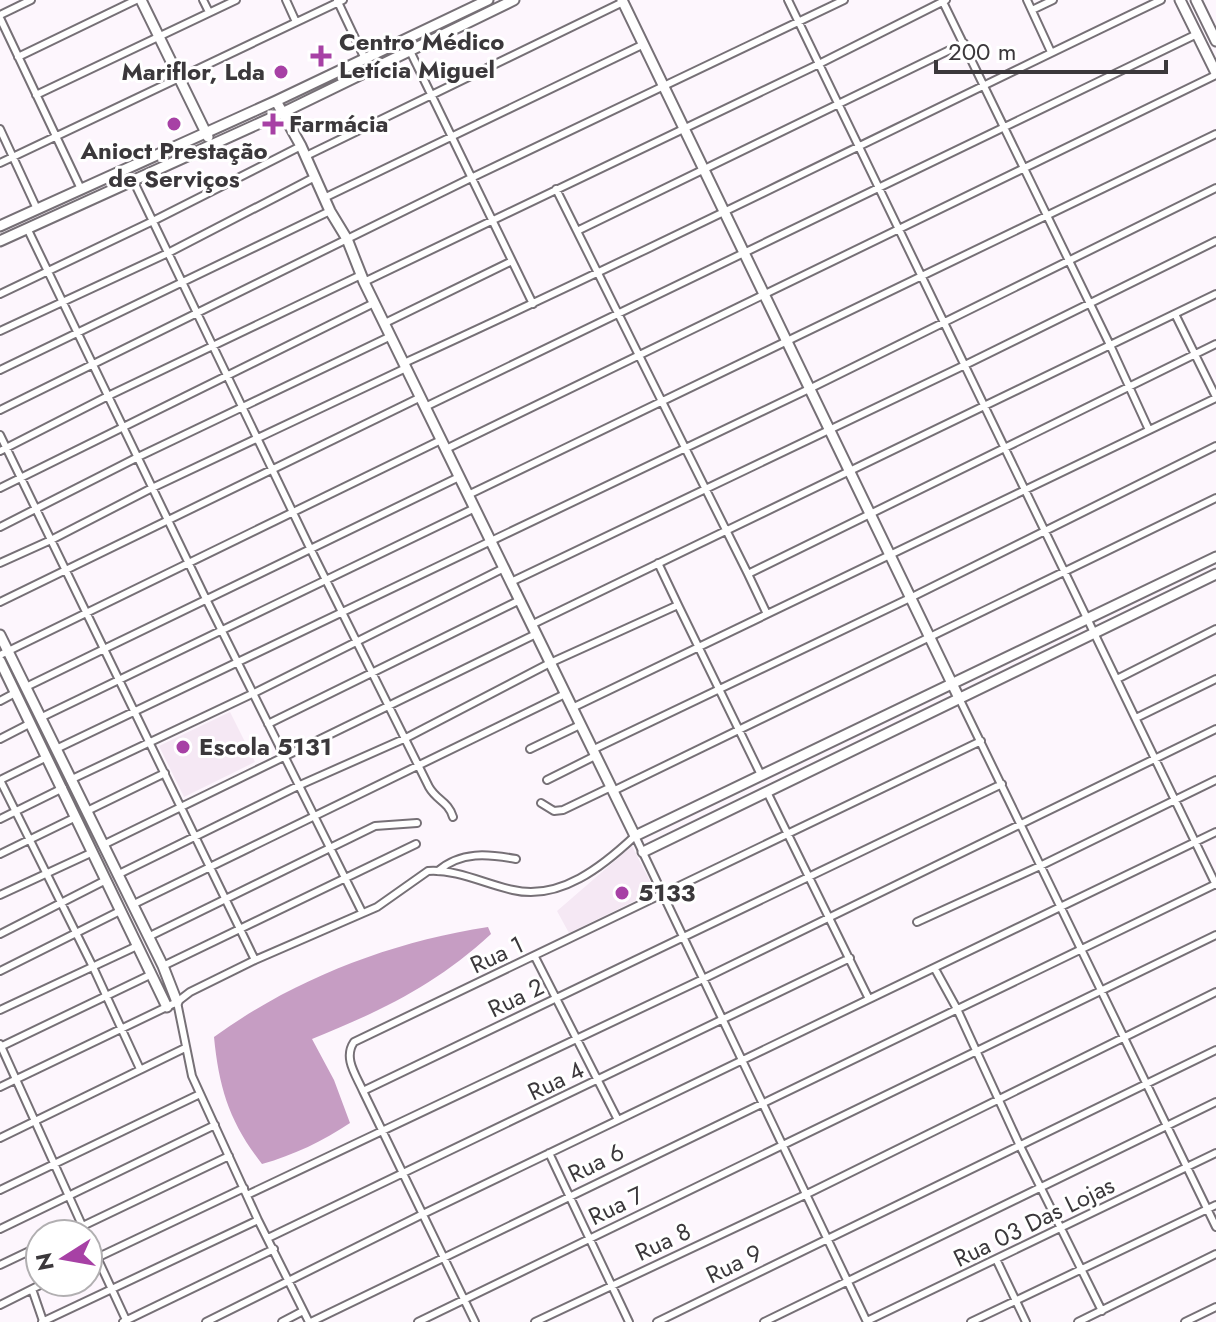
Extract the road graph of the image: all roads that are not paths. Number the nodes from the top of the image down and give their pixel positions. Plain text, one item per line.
1 (31, 0) edge
2 (139, 0) edge
3 (203, 0) edge
4 (236, 0) edge
5 (286, 0) edge
6 (488, 0) edge
7 (514, 0) edge
8 (788, 0) edge
9 (844, 0) edge
10 (1027, 0) edge
11 (1053, 0) edge
12 (1161, 0) edge
13 (1180, 0) edge
14 (1196, 0) edge
15 (339, 1) edge
16 (623, 1) edge
17 (945, 1) edge
18 (1032, 10) junction
19 (209, 12) junction
20 (0, 17) edge
21 (296, 22) junction
22 (799, 23) junction
23 (1197, 34) junction
24 (159, 35) junction
25 (1216, 41) edge
26 (964, 43) junction
27 (644, 44) junction
28 (410, 51) junction
29 (1051, 52) junction
30 (18, 57) junction
31 (365, 59) junction
32 (819, 64) junction
33 (1216, 74) edge
34 (179, 77) junction
35 (985, 84) junction
36 (662, 87) junction
37 (36, 95) junction
38 (431, 95) junction
39 (276, 101) junction
40 (838, 105) junction
41 (282, 113) junction
42 (1004, 126) junction
43 (0, 129) edge
44 (683, 129) junction
45 (206, 132) junction
46 (1216, 134) edge
47 (56, 135) junction
48 (451, 137) junction
49 (212, 144) junction
50 (301, 146) junction
51 (858, 146) junction
52 (306, 156) junction
53 (13, 157) junction
54 (0, 163) edge
55 (1024, 167) junction
56 (703, 170) junction
57 (313, 178) junction
58 (471, 178) junction
59 (133, 180) junction
60 (1216, 188) edge
61 (81, 189) junction
62 (556, 189) junction
63 (880, 189) junction
64 (324, 198) junction
65 (37, 209) junction
66 (330, 211) junction
67 (724, 214) junction
68 (1047, 216) junction
69 (153, 221) junction
70 (492, 221) junction
71 (0, 226) edge
72 (27, 228) junction
73 (900, 228) junction
74 (577, 231) junction
75 (347, 239) junction
76 (0, 241) edge
77 (1216, 241) edge
78 (168, 253) junction
79 (744, 255) junction
80 (512, 261) junction
81 (1070, 262) junction
82 (48, 271) junction
83 (598, 273) junction
84 (923, 277) junction
85 (363, 278) junction
86 (183, 283) junction
87 (0, 294) edge
88 (1216, 294) edge
89 (764, 296) junction
90 (63, 301) junction
91 (374, 303) junction
92 (1090, 303) junction
93 (533, 304) junction
94 (618, 314) junction
95 (1175, 314) junction
96 (197, 315) junction
97 (944, 321) junction
98 (385, 323) junction
99 (0, 331) edge
100 (78, 333) junction
101 (391, 336) junction
102 (786, 342) junction
103 (1216, 344) edge
104 (1110, 345) junction
105 (212, 346) junction
106 (1195, 354) junction
107 (639, 356) junction
108 (93, 364) junction
109 (405, 365) junction
110 (965, 365) junction
111 (0, 370) edge
112 (227, 375) junction
113 (1128, 386) junction
114 (809, 389) junction
115 (108, 396) junction
116 (1216, 397) edge
117 (662, 401) junction
118 (423, 402) junction
119 (242, 406) junction
120 (985, 407) junction
121 (0, 410) edge
122 (123, 426) junction
123 (1149, 430) junction
124 (829, 431) junction
125 (0, 435) edge
126 (257, 438) junction
127 (444, 445) junction
128 (1216, 446) edge
129 (685, 448) junction
130 (1005, 448) junction
131 (3, 450) edge
132 (138, 457) junction
133 (273, 470) junction
134 (849, 472) junction
135 (21, 477) junction
136 (459, 477) junction
137 (0, 488) edge
138 (152, 488) junction
139 (704, 489) junction
140 (1024, 489) junction
141 (468, 495) junction
142 (1216, 498) edge
143 (475, 508) junction
144 (37, 510) junction
145 (292, 511) junction
146 (870, 514) junction
147 (168, 520) junction
148 (0, 527) edge
149 (725, 531) junction
150 (1046, 531) junction
151 (51, 540) junction
152 (491, 541) junction
153 (310, 548) junction
154 (890, 555) junction
155 (1216, 557) edge
156 (189, 562) junction
157 (0, 563) edge
158 (658, 563) junction
159 (504, 568) junction
160 (66, 569) junction
161 (1065, 573) junction
162 (748, 574) junction
163 (1216, 574) edge
164 (327, 581) junction
165 (511, 582) junction
166 (910, 598) junction
167 (206, 599) junction
168 (520, 600) junction
169 (0, 602) edge
170 (678, 605) junction
171 (86, 612) junction
172 (343, 612) junction
173 (767, 614) junction
174 (1087, 617) junction
175 (534, 629) junction
176 (1216, 629) edge
177 (223, 631) junction
178 (1093, 632) junction
179 (0, 635) edge
180 (930, 637) junction
181 (357, 641) junction
182 (698, 647) junction
183 (104, 649) junction
184 (4, 653) edge
185 (0, 661) edge
186 (238, 662) junction
187 (550, 663) junction
188 (373, 673) junction
189 (1117, 679) junction
190 (1216, 679) edge
191 (120, 682) junction
192 (952, 682) junction
193 (26, 687) junction
194 (719, 689) junction
195 (15, 693) junction
196 (254, 693) junction
197 (565, 694) junction
198 (959, 698) junction
199 (0, 701) edge
200 (389, 705) junction
201 (572, 708) junction
202 (136, 712) junction
203 (1136, 718) junction
204 (36, 721) junction
205 (268, 724) junction
206 (580, 725) junction
207 (1216, 729) edge
208 (740, 730) junction
209 (406, 738) junction
210 (0, 739) edge
211 (981, 741) junction
212 (150, 743) junction
213 (55, 749) junction
214 (530, 749) dead end
215 (594, 753) junction
216 (284, 755) junction
217 (47, 757) junction
218 (1156, 760) junction
219 (420, 767) junction
220 (165, 773) junction
221 (761, 775) junction
222 (0, 780) edge
223 (547, 780) dead end
224 (1216, 780) edge
225 (67, 784) junction
226 (1002, 784) junction
227 (300, 785) junction
228 (612, 789) junction
229 (767, 792) junction
230 (1175, 800) junction
231 (541, 803) dead end
232 (181, 806) junction
233 (15, 811) junction
234 (87, 811) junction
235 (76, 817) junction
236 (315, 817) junction
237 (453, 817) dead end
238 (0, 819) edge
239 (417, 823) dead end
240 (1021, 825) junction
241 (1216, 832) edge
242 (788, 835) junction
243 (635, 836) junction
244 (196, 837) junction
245 (30, 839) junction
246 (1195, 842) junction
247 (416, 844) dead end
248 (103, 845) junction
249 (330, 849) junction
250 (93, 852) junction
251 (643, 852) junction
252 (0, 854) edge
253 (516, 859) dead end
254 (1040, 866) junction
255 (212, 868) junction
256 (438, 871) junction
257 (46, 873) junction
258 (117, 875) junction
259 (808, 875) junction
260 (346, 879) junction
261 (106, 880) junction
262 (1216, 884) edge
263 (662, 894) junction
264 (0, 895) edge
265 (227, 900) junction
266 (60, 903) junction
267 (132, 905) junction
268 (1061, 907) junction
269 (120, 911) junction
270 (362, 912) junction
271 (829, 917) junction
272 (917, 922) dead end
273 (239, 927) junction
274 (76, 933) junction
275 (0, 934) edge
276 (1216, 935) edge
277 (684, 936) junction
278 (148, 937) junction
279 (137, 946) junction
280 (1081, 948) junction
281 (535, 957) junction
282 (850, 958) junction
283 (255, 960) junction
284 (163, 966) junction
285 (93, 967) junction
286 (935, 969) junction
287 (0, 971) edge
288 (152, 974) junction
289 (703, 979) junction
290 (1102, 991) junction
291 (1216, 992) edge
292 (106, 998) junction
293 (556, 998) junction
294 (869, 999) junction
295 (172, 1004) junction
296 (957, 1009) junction
297 (0, 1010) edge
298 (724, 1018) junction
299 (121, 1029) junction
300 (1126, 1038) junction
301 (576, 1039) junction
302 (0, 1046) edge
303 (185, 1048) junction
304 (1216, 1050) edge
305 (977, 1052) junction
306 (743, 1060) junction
307 (140, 1069) junction
308 (17, 1079) junction
309 (598, 1080) junction
310 (1147, 1084) junction
311 (0, 1087) edge
312 (363, 1091) junction
313 (200, 1094) junction
314 (998, 1099) junction
315 (1216, 1102) edge
316 (763, 1103) junction
317 (35, 1120) junction
318 (618, 1120) junction
319 (215, 1125) junction
320 (1168, 1126) junction
321 (383, 1132) junction
322 (0, 1138) edge
323 (783, 1145) junction
324 (1020, 1146) junction
325 (549, 1153) junction
326 (1216, 1153) edge
327 (229, 1156) junction
328 (54, 1164) junction
329 (1189, 1167) junction
330 (403, 1174) junction
331 (1041, 1188) junction
332 (0, 1190) edge
333 (245, 1192) junction
334 (807, 1194) junction
335 (69, 1196) junction
336 (570, 1196) junction
337 (1216, 1205) edge
338 (1208, 1209) junction
339 (423, 1214) junction
340 (79, 1218) edge
341 (100, 1218) edge
342 (258, 1220) junction
343 (1216, 1227) edge
344 (1061, 1228) junction
345 (0, 1229) edge
346 (268, 1238) junction
347 (590, 1238) junction
348 (828, 1238) junction
349 (274, 1249) junction
350 (24, 1254) edge
351 (1216, 1254) edge
352 (104, 1255) edge
353 (444, 1257) junction
354 (997, 1261) junction
355 (0, 1265) edge
356 (1082, 1270) junction
357 (104, 1273) edge
358 (289, 1281) junction
359 (848, 1281) junction
360 (611, 1286) junction
361 (111, 1288) junction
362 (24, 1293) edge
363 (35, 1298) edge
364 (465, 1299) junction
365 (1017, 1300) junction
366 (0, 1305) edge
367 (1216, 1307) edge
368 (303, 1311) junction
369 (1102, 1311) junction
370 (43, 1322) edge
371 (125, 1322) edge
372 (206, 1322) edge
373 (282, 1322) edge
374 (310, 1322) edge
375 (418, 1322) edge
376 (475, 1322) edge
377 (535, 1322) edge
378 (629, 1322) edge
379 (657, 1322) edge
380 (764, 1322) edge
381 (867, 1322) edge
382 (971, 1322) edge
383 (1026, 1322) edge
384 (1078, 1322) edge
385 (1185, 1322) edge

1 - 20 street
2 - 24 street
2 - 30 street
3 - 19 street
4 - 19 street
5 - 21 street
6 - 31 street
7 - 28 street
8 - 22 street
9 - 22 street
10 - 18 street
11 - 18 street
12 - 29 street
13 - 23 street
14 - 25 street
15 - 21 street
15 - 31 street
16 - 27 street
16 - 38 street
17 - 26 street
17 - 32 street
18 - 29 street
19 - 24 street
20 - 30 street
21 - 34 street
22 - 32 street
22 - 36 street
23 - 33 street
23 - 42 street
24 - 34 street
24 - 37 street
26 - 35 street
26 - 40 street
27 - 36 street
27 - 48 street
28 - 38 street
28 - 41 street
29 - 35 street
30 - 37 street
31 - 39 street
32 - 40 street
32 - 44 street
33 - 55 street
34 - 45 street
34 - 47 street
35 - 42 street
35 - 51 street
36 - 44 street
36 - 58 street
37 - 47 street
38 - 48 street
38 - 52 street
39 - 41 street
39 - 45 street
40 - 51 street
40 - 56 street
41 - 49 street
41 - 50 street
42 - 55 street
42 - 63 street
43 - 53 street
44 - 56 street
44 - 62 street
45 - 49 street
45 - 61 street
46 - 68 street
47 - 53 street
47 - 61 street
48 - 58 street
48 - 64 street
49 - 59 street
50 - 52 street
50 - 69 street
51 - 63 street
51 - 67 street
52 - 57 street
53 - 54 street
53 - 65 street
55 - 68 street
55 - 73 street
56 - 67 street
56 - 74 street
57 - 64 street
57 - 78 street
58 - 70 street
58 - 75 street
59 - 69 street
59 - 72 street
60 - 81 street
61 - 65 street
62 - 70 street
62 - 74 street
63 - 73 street
63 - 79 street
64 - 66 street
65 - 71 street
66 - 75 street
66 - 86 street
67 - 79 street
67 - 83 street
68 - 81 street
68 - 84 street
69 - 78 street
69 - 82 street
70 - 80 street
70 - 85 street
72 - 76 street
72 - 82 street
73 - 84 street
73 - 89 street
74 - 83 street
75 - 85 street
75 - 96 street
77 - 92 street
78 - 86 street
78 - 90 street
79 - 89 street
79 - 94 street
80 - 93 street
80 - 98 street
81 - 92 street
81 - 97 street
82 - 87 street
82 - 90 street
83 - 93 street
83 - 94 street
84 - 97 street
84 - 102 street
85 - 91 street
85 - 105 street
86 - 96 street
86 - 100 street
88 - 95 street
89 - 102 street
89 - 107 street
90 - 99 street
90 - 100 street
91 - 98 street
91 - 112 street
92 - 104 street
92 - 110 street
93 - 109 street
94 - 107 street
94 - 118 street
95 - 104 street
95 - 106 street
96 - 105 street
96 - 108 street
97 - 110 street
97 - 114 street
98 - 101 street
100 - 108 street
100 - 111 street
101 - 109 street
101 - 119 street
102 - 114 street
102 - 117 street
103 - 106 street
104 - 113 street
104 - 120 street
105 - 112 street
105 - 115 street
106 - 113 street
106 - 116 street
107 - 117 street
107 - 127 street
108 - 115 street
108 - 121 street
109 - 118 street
109 - 126 street
110 - 120 street
110 - 124 street
112 - 119 street
112 - 122 street
113 - 123 street
113 - 130 street
114 - 124 street
114 - 129 street
115 - 122 street
115 - 131 street
116 - 123 street
117 - 129 street
117 - 141 street
118 - 127 street
118 - 133 street
119 - 126 street
119 - 132 street
120 - 130 street
120 - 134 street
122 - 132 street
122 - 135 street
123 - 140 street
124 - 134 street
124 - 139 street
125 - 131 street
126 - 133 street
126 - 138 street
127 - 136 street
127 - 145 street
128 - 150 street
129 - 139 street
129 - 152 street
130 - 140 street
130 - 146 street
131 - 135 street
132 - 138 street
132 - 144 street
133 - 145 street
133 - 147 street
134 - 146 street
134 - 149 street
135 - 137 street
135 - 144 street
136 - 141 street
136 - 153 street
138 - 147 street
138 - 151 street
139 - 149 street
139 - 165 street
140 - 150 street
140 - 154 street
141 - 143 street
142 - 161 street
143 - 152 street
143 - 164 street
144 - 148 street
144 - 151 street
145 - 153 street
145 - 156 street
146 - 154 street
146 - 162 street
147 - 156 street
147 - 160 street
149 - 158 street
149 - 162 street
150 - 161 street
150 - 166 street
151 - 157 street
151 - 160 street
152 - 159 street
152 - 172 street
153 - 164 street
153 - 167 street
154 - 166 street
154 - 173 street
155 - 174 street
156 - 167 street
156 - 171 street
158 - 170 street
158 - 175 street
159 - 165 street
159 - 181 street
160 - 169 street
160 - 171 street
161 - 174 street
161 - 180 street
162 - 173 street
163 - 178 street
164 - 172 street
164 - 177 street
165 - 168 street
166 - 180 street
166 - 194 street
167 - 177 street
167 - 183 street
168 - 175 street
168 - 188 street
170 - 182 street
170 - 187 street
171 - 183 street
171 - 184 street
172 - 181 street
172 - 186 street
173 - 182 street
174 - 178 street
174 - 192 street
175 - 187 street
175 - 200 street
176 - 189 street
177 - 186 street
177 - 191 street
178 - 189 street
178 - 198 street
179 - 184 street
180 - 192 street
180 - 208 street
181 - 188 street
181 - 196 street
182 - 194 street
182 - 201 street
183 - 191 street
183 - 193 street
184 - 193 street
185 - 195 street
186 - 196 street
186 - 202 street
187 - 197 street
187 - 209 street
188 - 200 street
188 - 205 street
189 - 203 street
190 - 203 street
191 - 202 street
191 - 204 street
192 - 198 street
192 - 221 street
193 - 204 street
194 - 208 street
194 - 215 street
195 - 199 street
195 - 204 street
196 - 205 street
196 - 212 street
197 - 201 street
197 - 219 street
198 - 211 street
198 - 229 street
200 - 209 street
200 - 216 street
201 - 206 street
202 - 212 street
202 - 213 street
203 - 218 street
204 - 210 street
204 - 213 street
204 - 217 street
205 - 216 street
206 - 214 street
206 - 215 street
207 - 218 street
208 - 221 street
208 - 228 street
209 - 219 street
209 - 227 street
211 - 226 street
211 - 242 street, Rua 1
212 - 220 street
212 - 225 street
213 - 225 street
215 - 223 street
215 - 228 street
216 - 227 street
216 - 232 street
217 - 222 street
217 - 225 street
218 - 230 street
218 - 240 street
219 - 236 street
219 - 237 street
220 - 232 street
220 - 234 street
221 - 243 street
222 - 233 street
224 - 230 street
225 - 233 street
225 - 234 street
225 - 235 street
226 - 240 street
226 - 259 street, Rua 2
227 - 236 street
227 - 244 street
228 - 231 street
228 - 243 street
229 - 242 street
229 - 251 street
230 - 246 street
230 - 254 street
232 - 244 street
232 - 248 street
233 - 238 street
233 - 245 street
234 - 248 street
235 - 245 street
235 - 250 street
236 - 249 street
236 - 255 street
239 - 249 street
240 - 254 street
240 - 271 street
241 - 246 street
242 - 259 street
242 - 263 street, Rua 1
243 - 251 street
243 - 256 street
244 - 255 street
244 - 258 street
245 - 252 street
245 - 257 street
246 - 262 street
246 - 268 street
247 - 260 street
248 - 258 street
249 - 260 street
249 - 265 street
250 - 257 street
250 - 261 street
251 - 263 street
253 - 256 street
254 - 268 street
254 - 272 street
255 - 265 street
255 - 267 street
256 - 270 street
257 - 264 street
257 - 266 street
258 - 267 street
259 - 271 street
259 - 277 street, Rua 2
260 - 270 street
260 - 273 street
261 - 266 street
261 - 269 street
262 - 280 street, Rua 6
263 - 277 street
263 - 281 street, Rua 1
265 - 273 street
265 - 278 street
266 - 274 street
266 - 275 street
267 - 278 street
268 - 280 street
268 - 286 street
269 - 274 street
269 - 279 street
270 - 283 street
271 - 282 street
271 - 289 street
273 - 283 street
273 - 284 street
274 - 285 street
274 - 287 street
276 - 290 street, Rua 7
277 - 289 street
277 - 293 street, Rua 2
278 - 284 street
279 - 285 street
279 - 288 street
280 - 290 street
280 - 296 street, Rua 6
281 - 293 street
281 - 312 street, Rua 1
282 - 294 street
282 - 298 street, Rua 4
283 - 295 street
284 - 295 street
285 - 292 street
285 - 297 street
286 - 294 street
286 - 296 street
288 - 292 street
288 - 295 street
289 - 298 street
289 - 301 street
290 - 300 street
290 - 305 street, Rua 7
291 - 300 street, Rua 8
292 - 299 street
292 - 302 street
293 - 301 street
293 - 312 street, Rua 2
294 - 306 street
295 - 299 street
295 - 303 street
296 - 305 street
296 - 316 street, Rua 6
298 - 306 street
298 - 309 street, Rua 4
299 - 307 street
299 - 308 street
300 - 310 street
300 - 314 street, Rua 8
301 - 309 street
301 - 321 street
302 - 308 street
303 - 307 street
303 - 313 street
304 - 310 street, Rua 9
305 - 314 street
305 - 323 street, Rua 7
306 - 316 street
306 - 318 street
307 - 317 street
308 - 311 street
308 - 317 street
309 - 318 street
309 - 330 street, Rua 4
310 - 320 street
310 - 324 street, Rua 9
312 - 321 street
313 - 319 street
313 - 328 street
314 - 324 street
314 - 334 street, Rua 8
315 - 320 street
316 - 323 street
316 - 336 street, Rua 6
317 - 322 street
317 - 328 street
318 - 325 street
319 - 327 street
319 - 335 street
320 - 329 street
320 - 331 street
321 - 330 street
321 - 333 street
323 - 334 street
323 - 347 street, Rua 7
324 - 331 street
324 - 348 street, Rua 9
325 - 336 street
325 - 339 street
326 - 329 street, Rua 03 Das Lojas
327 - 333 street
327 - 341 street
328 - 332 street
328 - 335 street
329 - 338 street
329 - 344 street, Rua 03 Das Lojas
330 - 339 street
330 - 346 street, Rua 4
331 - 344 street
331 - 359 street
333 - 342 street
333 - 352 street
334 - 348 street
334 - 360 street, Rua 8
335 - 340 street
335 - 345 street
336 - 347 street
336 - 353 street, Rua 6
337 - 338 street
338 - 343 street
338 - 356 street
339 - 353 street
339 - 358 street
342 - 346 street
342 - 361 street
344 - 354 street, Rua 03 Das Lojas
344 - 356 street
346 - 349 street
347 - 360 street
347 - 364 street, Rua 7
348 - 359 street
348 - 379 street, Rua 9
349 - 358 street
349 - 371 street
350 - 355 street
351 - 369 street
353 - 364 street
353 - 374 street, Rua 6
354 - 365 street
354 - 381 street, Rua 03 Das Lojas
356 - 365 street
356 - 369 street
357 - 361 street
358 - 368 street
358 - 372 street
359 - 380 street
359 - 381 street
360 - 377 street, Rua 8
360 - 378 street
361 - 370 street
361 - 371 street
362 - 366 street
363 - 370 street
364 - 375 street, Rua 7
364 - 376 street
365 - 382 street
365 - 383 street
367 - 385 street
368 - 373 street
368 - 374 street
369 - 384 street

